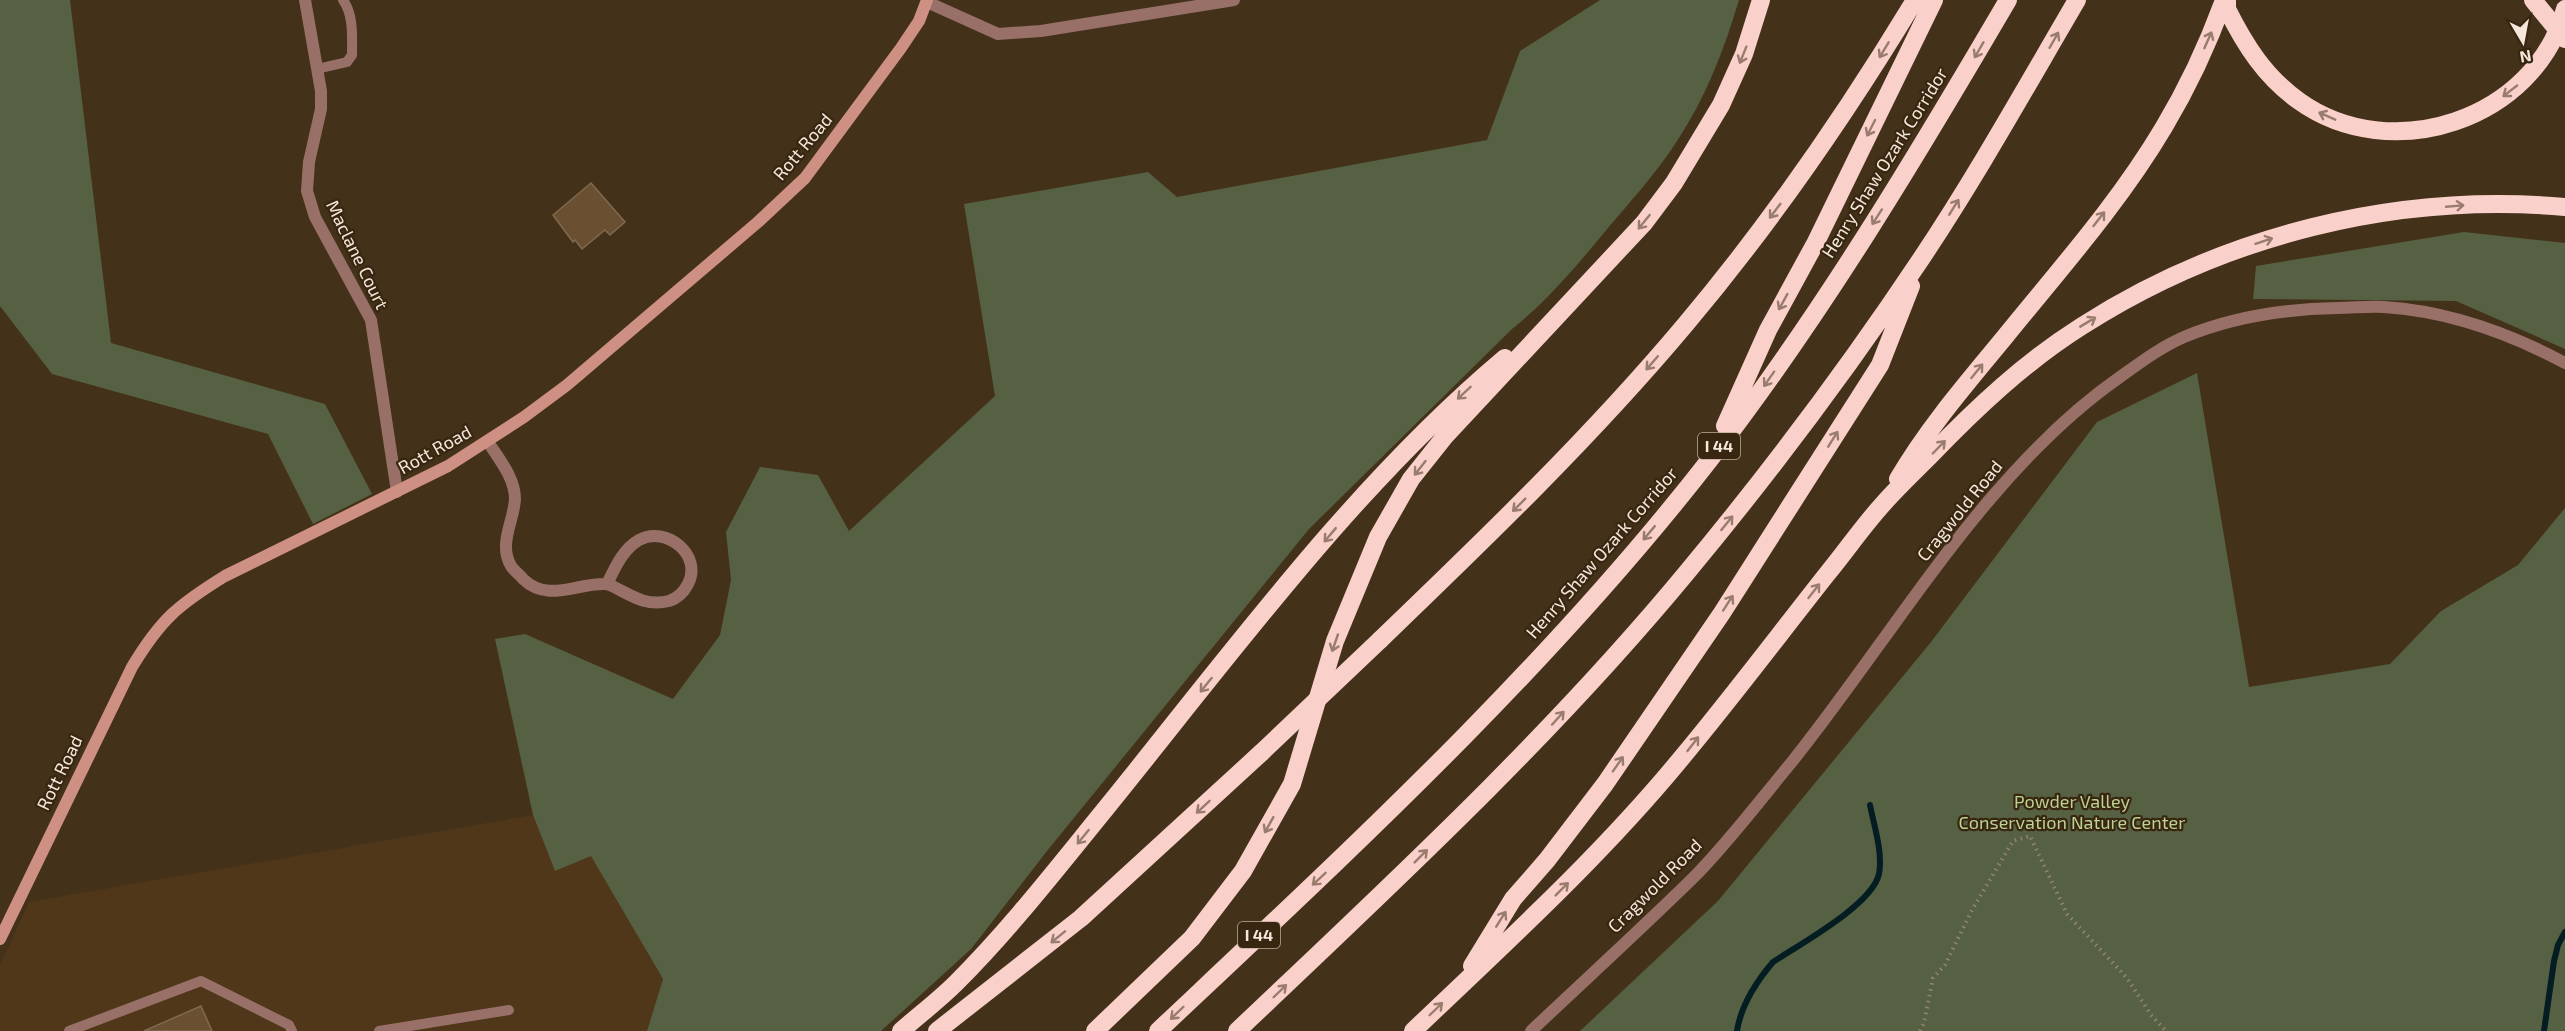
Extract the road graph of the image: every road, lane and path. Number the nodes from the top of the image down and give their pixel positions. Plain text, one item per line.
1 (305, 0) edge
2 (344, 0) edge
3 (1234, 0) edge
4 (1761, 0) edge
5 (1915, 0) edge
6 (1934, 0) edge
7 (2008, 0) edge
8 (2077, 0) edge
9 (2226, 0) edge
10 (2533, 0) edge
11 (927, 1) edge
12 (2565, 9) edge
13 (2565, 39) edge
14 (317, 69) junction
15 (2565, 207) edge
16 (1923, 257) junction
17 (1557, 315) junction
18 (2565, 363) edge
19 (488, 442) junction
20 (1709, 460) junction
21 (397, 492) junction
22 (1883, 504) junction
23 (607, 584) junction
24 (0, 939) edge
25 (1459, 987) junction
26 (509, 1010) dead end
27 (69, 1031) edge
28 (292, 1031) edge
29 (379, 1031) edge
30 (901, 1031) edge
31 (937, 1031) edge
32 (1095, 1031) edge
33 (1158, 1031) edge
34 (1237, 1031) edge
35 (1413, 1031) edge
36 (1531, 1031) edge
37 (1920, 1031) edge
38 (2166, 1031) edge

1 - 14 street, Maclane Court
2 - 14 lane
3 - 11 street
4 -> 17 highway
5 -> 31 highway, bridge
6 -> 20 highway
7 -> 20 highway, Henry Shaw Ozark Corridor / I 44
16 -> 8 highway
12 -> 9 highway
22 -> 9 highway
10 - 13 highway, bridge
11 - 19 street, Rott Road
14 - 21 street, Maclane Court
22 -> 15 highway
25 -> 16 highway
34 -> 16 highway
17 -> 30 highway
17 -> 32 highway
18 - 36 street, Cragwold Road
19 - 21 street, Rott Road
19 - 23 street
20 -> 33 highway, Henry Shaw Ozark Corridor / I 44
21 - 24 street, Rott Road
25 -> 22 highway
23 - 23 street
35 -> 25 highway
26 - 29 lane
27 - 28 lane
37 - 38 path

